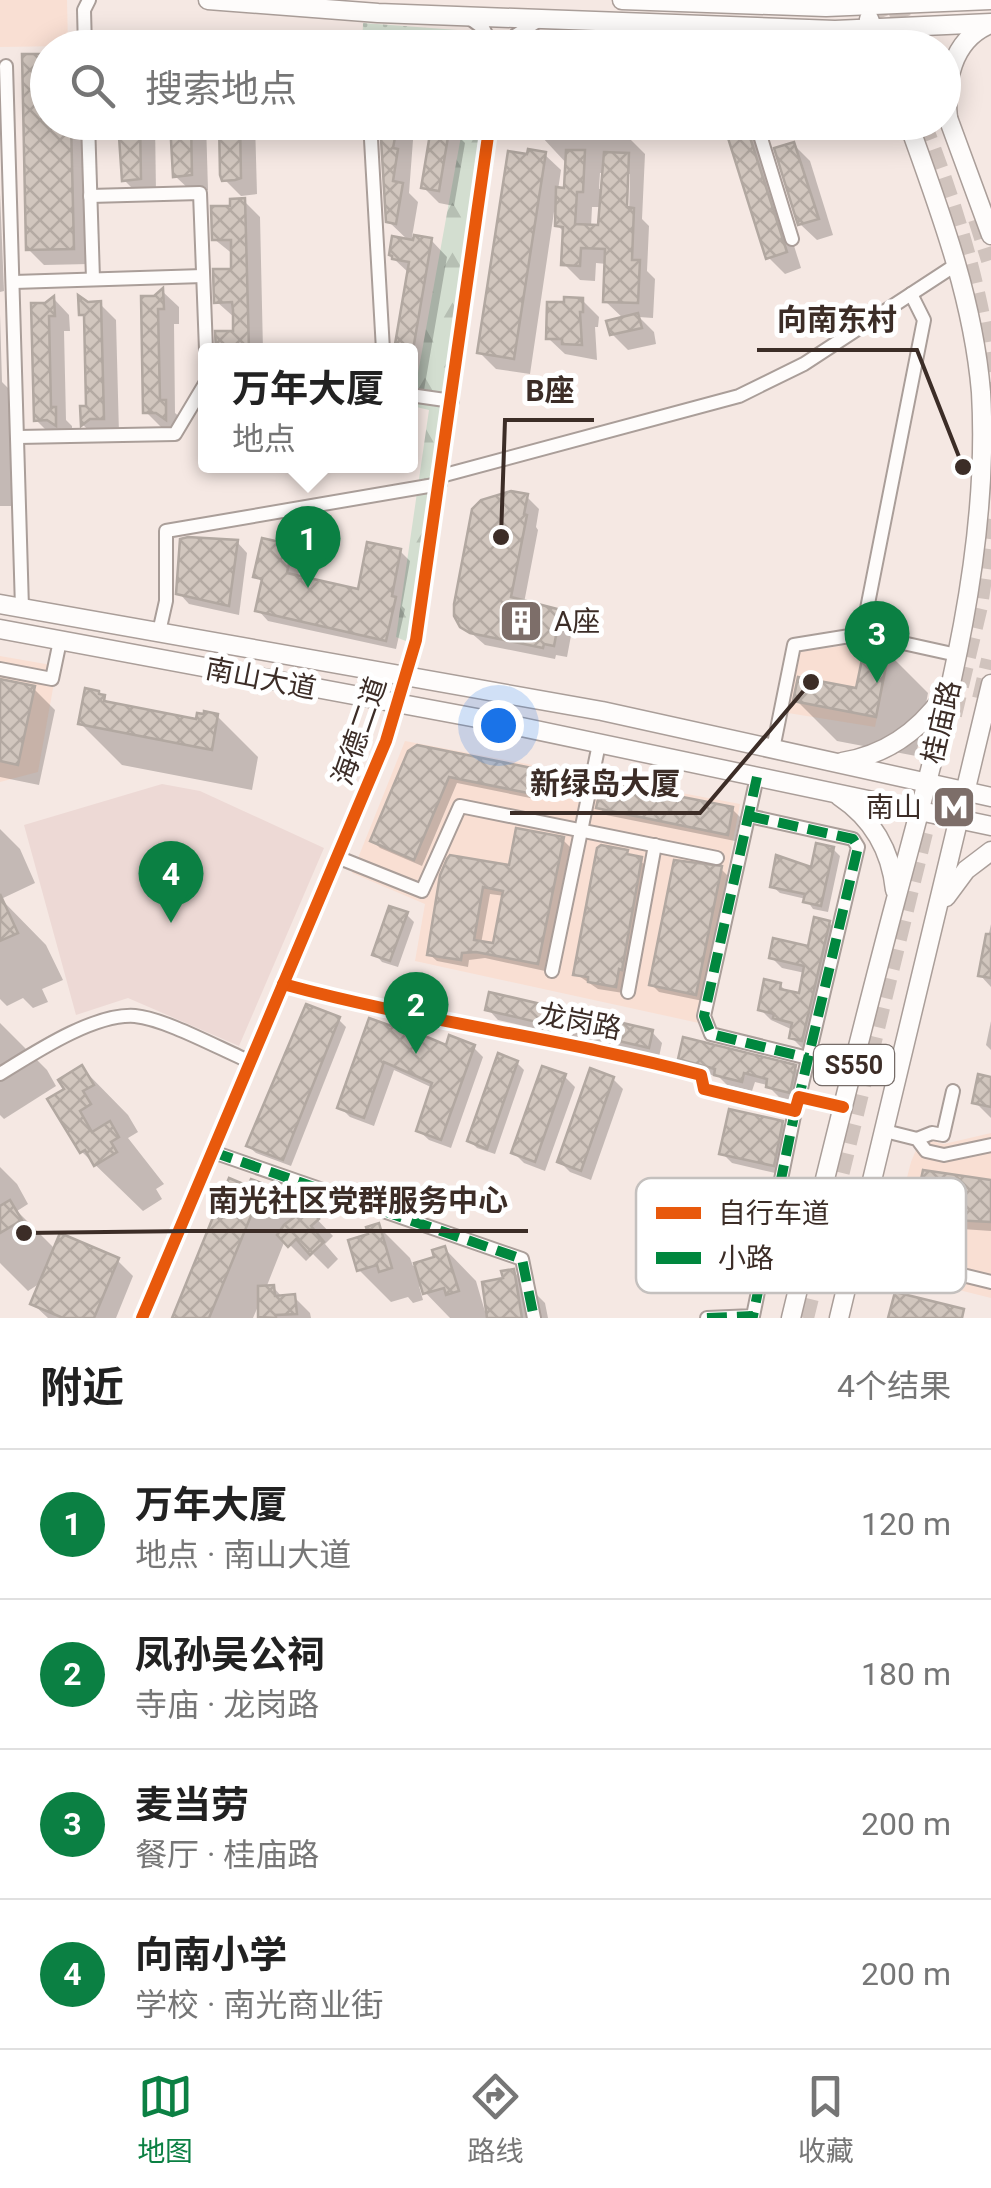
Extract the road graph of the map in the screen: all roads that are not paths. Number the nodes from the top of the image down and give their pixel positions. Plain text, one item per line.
1 (89, 0) edge
2 (208, 0) edge
3 (622, 0) edge
4 (792, 0) edge
5 (991, 0) edge
6 (863, 3) edge
7 (903, 3) edge
8 (770, 5) junction
9 (466, 16) junction
10 (544, 18) junction
11 (991, 23) edge
12 (725, 26) junction
13 (770, 28) junction
14 (913, 28) junction
15 (873, 29) junction
16 (85, 30) edge
17 (484, 30) edge
18 (523, 30) edge
19 (726, 30) edge
20 (780, 30) edge
21 (961, 51) edge
22 (6, 66) dead end
23 (88, 140) edge
24 (371, 140) edge
25 (488, 140) edge
26 (762, 140) edge
27 (914, 140) edge
28 (955, 140) edge
29 (90, 196) junction
30 (991, 235) tunnel mouth
31 (792, 239) dead end
32 (957, 264) junction
33 (203, 276) junction
34 (93, 279) junction
35 (14, 282) junction
36 (912, 294) junction
37 (206, 343) edge
38 (383, 343) edge
39 (198, 395) edge
40 (418, 396) edge
41 (452, 401) junction
42 (18, 436) junction
43 (440, 480) junction
44 (0, 604) edge
45 (22, 608) junction
46 (0, 629) edge
47 (159, 632) junction
48 (862, 634) junction
49 (60, 641) junction
50 (957, 655) junction
51 (0, 669) edge
52 (406, 674) junction
53 (950, 683) junction
54 (990, 686) edge
55 (397, 704) junction
56 (991, 704) edge
57 (599, 744) junction
58 (773, 749) junction
59 (837, 763) junction
60 (757, 778) junction
61 (926, 783) junction
62 (967, 792) junction
63 (834, 793) junction
64 (991, 797) edge
65 (920, 812) junction
66 (750, 816) junction
67 (959, 820) junction
68 (991, 826) edge
69 (580, 830) junction
70 (655, 845) junction
71 (991, 852) edge
72 (337, 857) junction
73 (717, 858) dead end
74 (896, 900) junction
75 (937, 915) junction
76 (552, 971) dead end
77 (283, 984) junction
78 (628, 992) dead end
79 (808, 1058) junction
80 (251, 1062) junction
81 (0, 1074) edge
82 (953, 1092) dead end
83 (797, 1104) junction
84 (843, 1107) junction
85 (885, 1131) junction
86 (917, 1138) junction
87 (991, 1145) edge
88 (212, 1152) junction
89 (782, 1178) edge
90 (826, 1178) edge
91 (873, 1178) edge
92 (966, 1276) edge
93 (991, 1282) edge
94 (758, 1293) edge
95 (797, 1293) edge
96 (846, 1293) edge
97 (142, 1318) edge
98 (534, 1318) edge
99 (708, 1318) edge
100 (791, 1318) edge
101 (840, 1318) edge

1 - 16 street
2 - 9 main road
3 - 8 main road
4 - 8 main road
5 - 7 main road
6 - 7 main road
6 - 8 main road
6 - 15 main road
7 - 14 main road
9 - 10 main road
9 - 17 street
10 - 12 main road
10 - 18 street
11 - 14 main road
11 - 21 main road
12 - 13 main road
12 - 19 street
13 - 15 main road
13 - 20 main road
14 - 15 main road
22 - 35 street
23 - 29 street
24 - 38 street
25 - 41 street, 海德二道
26 - 31 street
27 - 32 main road, 桂庙路 / S550
28 - 30 main road
29 - 33 street
29 - 34 street
32 - 36 street
32 - 50 main road, 桂庙路 / S550
33 - 34 street
33 - 37 street
34 - 35 street
35 - 42 street
36 - 43 street
36 - 48 street
39 - 42 street
40 - 41 street
41 - 43 street, 海德二道
42 - 45 street
43 - 47 street
43 - 52 street, 海德二道
44 - 45 main road, 南山大道
45 - 47 main road, 南山大道
46 - 49 main road, 南山大道
47 - 52 main road, 南山大道
48 - 50 street
48 - 58 street
49 - 51 street
49 - 55 main road, 南山大道
50 - 53 main road, 桂庙路 / S550
52 - 55 street, 海德二道
52 - 58 main road, 南山大道
53 - 59 main road
53 - 61 main road, 桂庙路 / S550
54 - 56 main road
54 - 62 main road, 桂庙路 / S550
55 - 57 main road, 南山大道
55 - 72 street, 海德二道
57 - 60 main road, 南山大道
57 - 69 street
58 - 59 main road, 南山大道
59 - 61 main road, 南山大道
60 - 63 main road, 南山大道
60 - 66 street
61 - 62 main road, 南山大道
61 - 65 main road, 桂庙路 / S550
62 - 64 main road, 南山大道
62 - 67 main road, 桂庙路 / S550
63 - 65 main road, 南山大道
63 - 74 main road
65 - 67 main road, 南山大道
65 - 74 main road, 桂庙路 / S550
66 - 79 street
66 - 79 street
67 - 68 main road, 南山大道
67 - 75 main road, 桂庙路 / S550
69 - 70 street
69 - 72 street
69 - 76 street
70 - 73 street
70 - 78 street
71 - 75 main road
72 - 77 street, 海德二道
74 - 84 main road, 桂庙路 / S550
75 - 85 main road, 桂庙路 / S550
77 - 80 street, 海德二道
77 - 83 street, 龙岗路
79 - 83 street
80 - 81 street
80 - 88 street, 海德二道
82 - 86 street
83 - 84 street, 龙岗路
83 - 89 street
84 - 90 main road, 桂庙路 / S550
85 - 86 street
85 - 91 main road, 桂庙路 / S550
86 - 87 street
88 - 97 street, 海德二道
88 - 98 street
92 - 93 street
94 - 99 street
95 - 100 main road, 桂庙路 / S550
96 - 101 main road, 桂庙路 / S550

